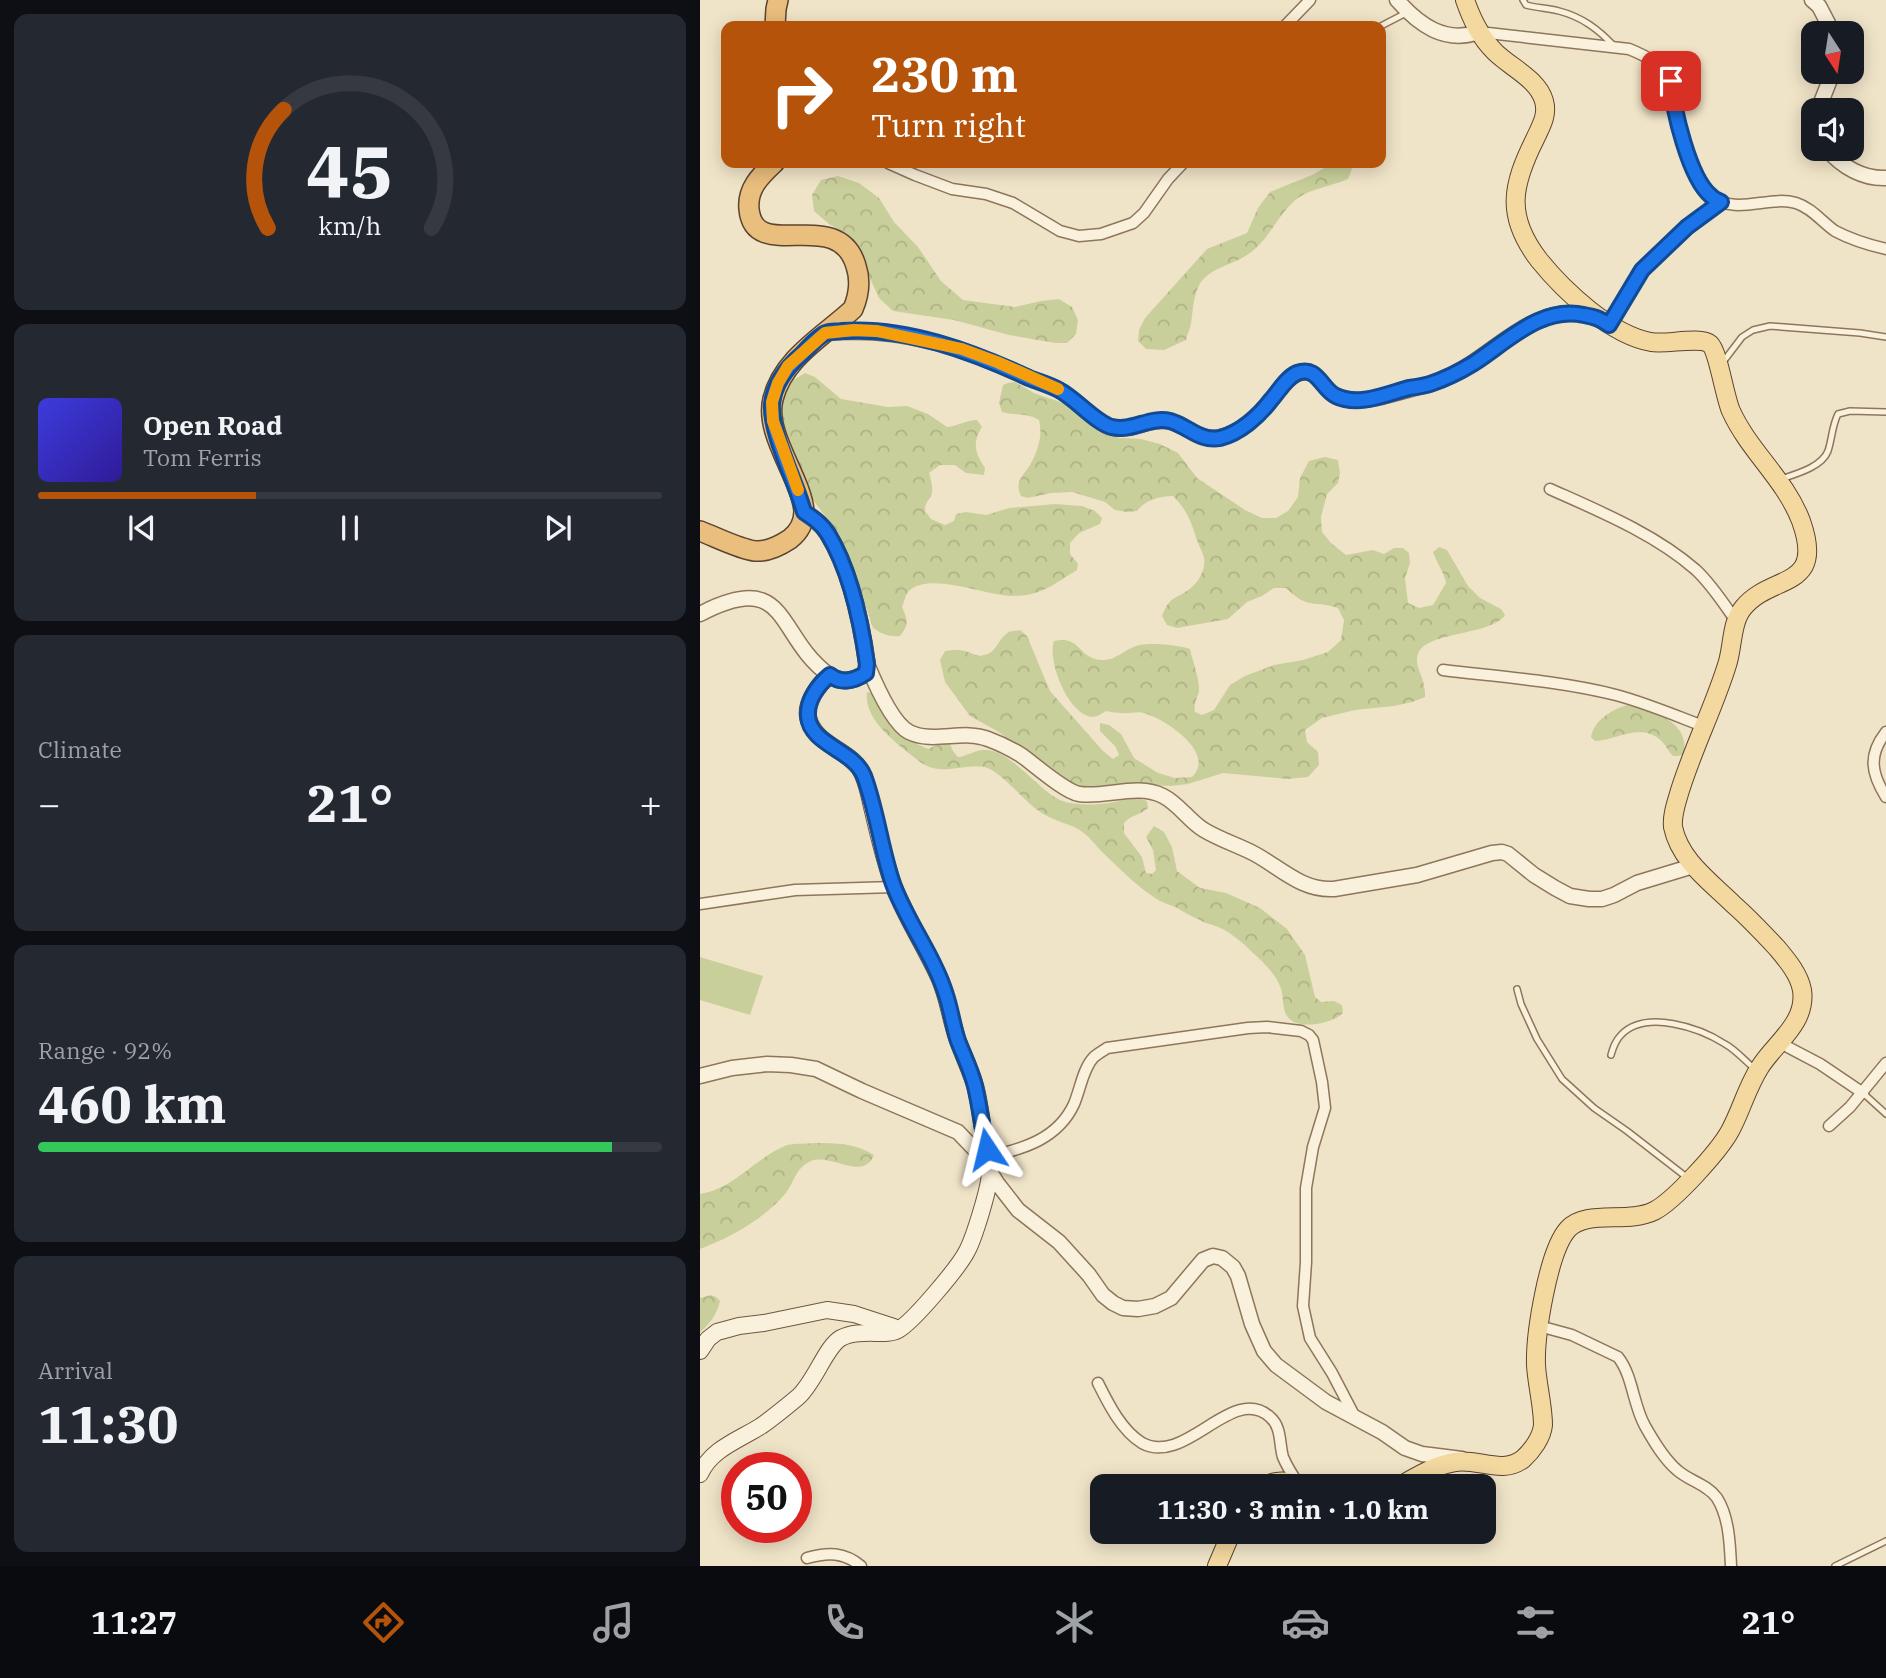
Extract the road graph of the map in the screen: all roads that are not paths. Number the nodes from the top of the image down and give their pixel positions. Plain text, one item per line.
1 (778, 0) edge
2 (1310, 0) edge
3 (1397, 0) edge
4 (1465, 0) edge
5 (1523, 0) edge
6 (1812, 0) edge
7 (1409, 12) junction
8 (775, 21) edge
9 (1290, 21) edge
10 (1827, 21) edge
11 (1386, 24) edge
12 (1479, 32) junction
13 (1616, 48) junction
14 (1842, 161) edge
15 (769, 168) edge
16 (899, 168) edge
17 (1178, 168) edge
18 (1886, 178) edge
19 (1721, 202) junction
20 (1886, 249) edge
21 (1604, 321) junction
22 (825, 333) junction
23 (1886, 337) edge
24 (1719, 369) junction
25 (1886, 412) edge
26 (1779, 480) junction
27 (1550, 489) dead end
28 (804, 512) junction
29 (700, 531) edge
30 (700, 614) edge
31 (1736, 621) junction
32 (867, 664) junction
33 (1443, 670) dead end
34 (830, 675) junction
35 (1703, 726) junction
36 (1886, 732) edge
37 (1886, 797) edge
38 (1693, 866) junction
39 (894, 887) junction
40 (700, 904) edge
41 (1517, 989) dead end
42 (1780, 1043) junction
43 (1611, 1055) dead end
44 (1886, 1063) edge
45 (1757, 1071) junction
46 (700, 1076) edge
47 (1863, 1093) junction
48 (1886, 1114) edge
49 (1829, 1126) dead end
50 (989, 1165) junction
51 (1689, 1180) junction
52 (1539, 1326) junction
53 (900, 1329) junction
54 (700, 1351) edge
55 (1098, 1382) dead end
56 (1356, 1419) junction
57 (1470, 1461) junction
58 (700, 1474) edge
59 (1293, 1474) edge
60 (1423, 1474) edge
61 (1886, 1541) edge
62 (1226, 1544) edge
63 (807, 1558) dead end
64 (861, 1566) edge
65 (1217, 1566) edge
66 (1731, 1566) edge
67 (1835, 1566) edge

1 - 8 highway
2 - 9 street
3 - 7 street
4 - 12 main road
5 - 13 lane
6 - 10 street
7 - 11 lane
7 - 12 street
12 - 13 street
12 - 21 main road
13 - 19 street
14 - 18 street
15 - 22 highway
16 - 17 street
19 - 20 street
19 - 21 lane
21 - 22 street
21 - 24 main road
22 - 28 highway
23 - 24 lane
24 - 26 main road
25 - 26 lane
26 - 31 main road
27 - 31 street
28 - 29 highway
28 - 32 main road
30 - 34 street
31 - 35 main road
32 - 34 main road
32 - 38 street
33 - 35 street
34 - 39 main road
35 - 38 main road
36 - 37 street
38 - 42 main road
39 - 40 street
39 - 50 main road
41 - 51 lane
42 - 45 main road
42 - 47 street
43 - 45 lane
44 - 47 street
45 - 51 main road
46 - 50 street
47 - 48 lane
47 - 49 street
50 - 53 main road
50 - 56 street
50 - 56 street
51 - 52 main road
52 - 57 main road
52 - 66 street
53 - 54 main road
53 - 58 main road
55 - 59 street
56 - 57 street
57 - 60 main road
61 - 67 lane
62 - 65 main road
63 - 64 street

